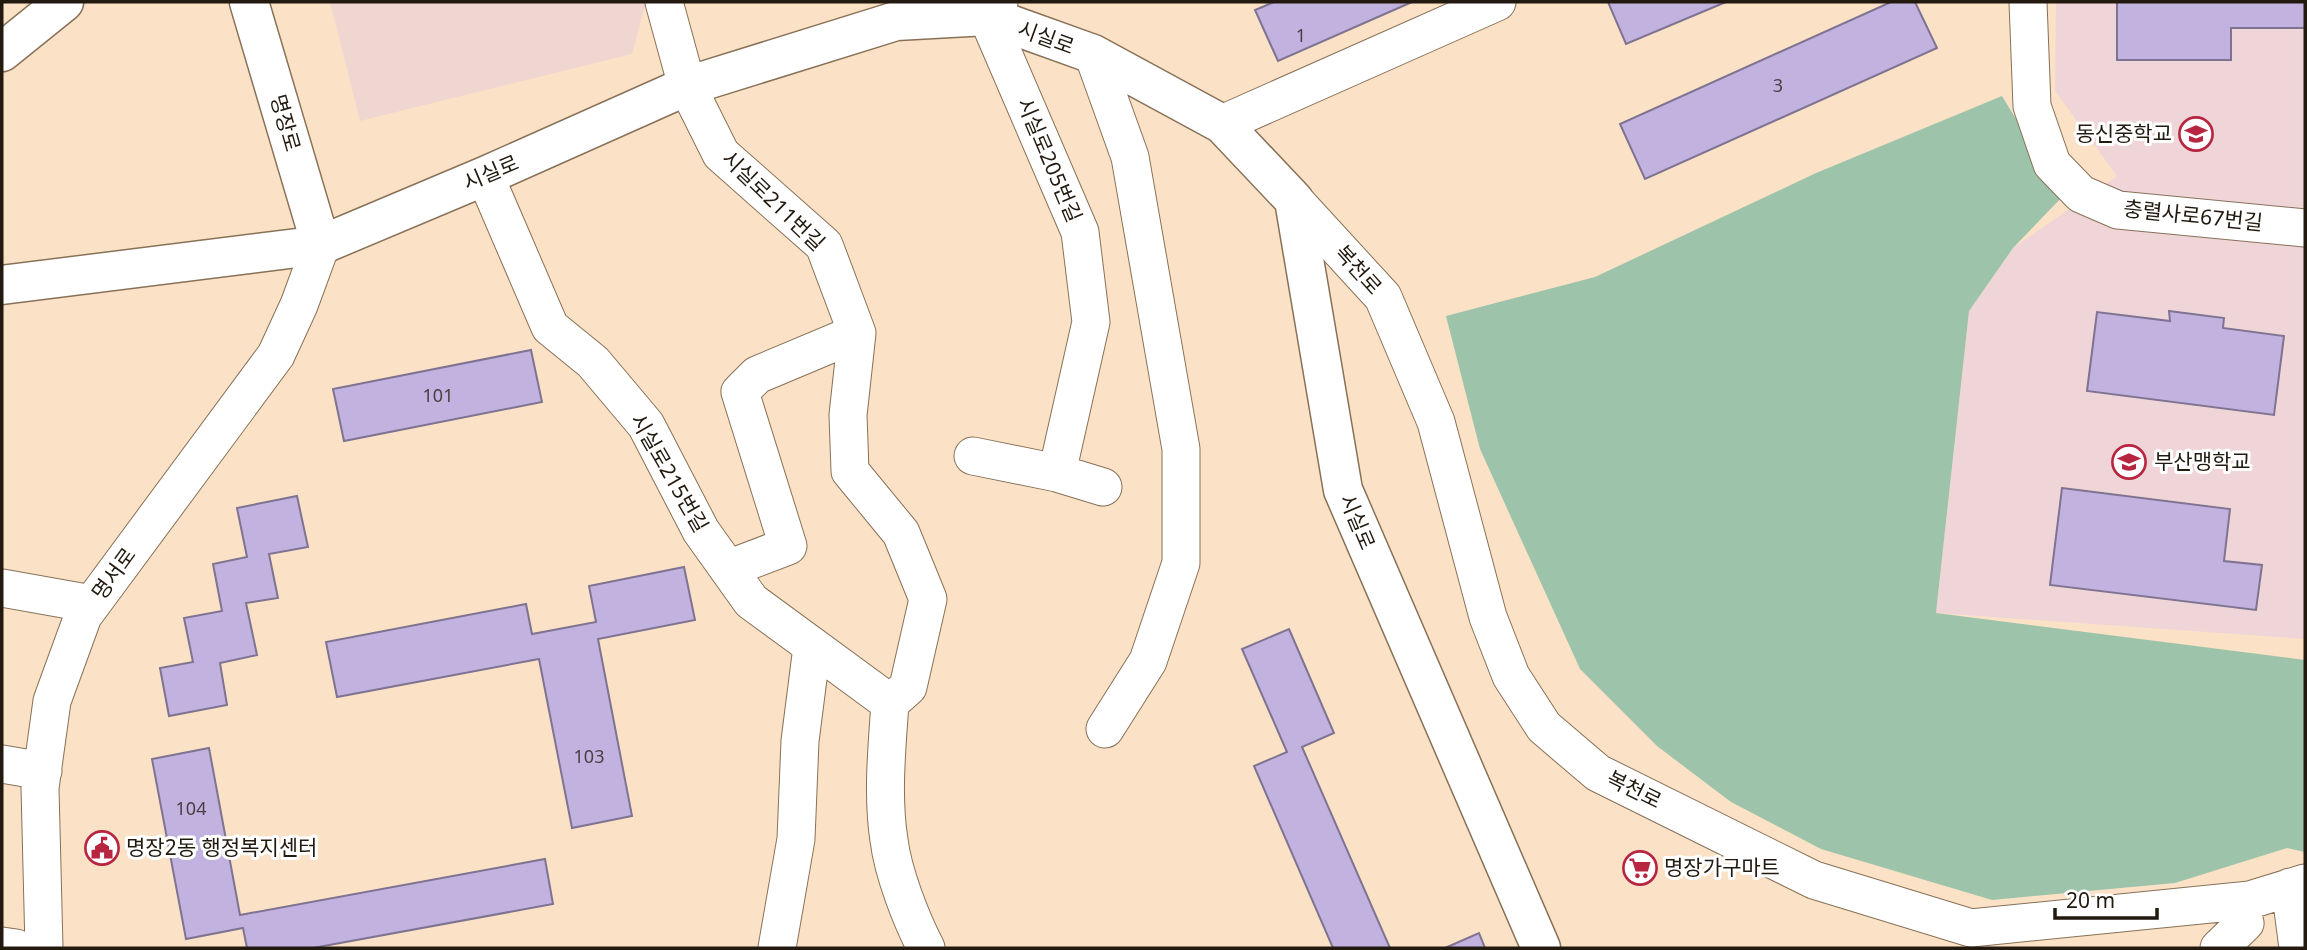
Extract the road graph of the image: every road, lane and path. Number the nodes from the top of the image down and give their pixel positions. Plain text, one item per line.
1 (64, 2) edge
2 (249, 2) edge
3 (664, 2) edge
4 (1497, 2) edge
5 (2028, 2) edge
6 (993, 9) edge
7 (2, 52) edge
8 (1093, 54) junction
9 (687, 86) junction
10 (1222, 124) junction
11 (485, 176) junction
12 (1294, 200) junction
13 (2305, 228) edge
14 (321, 245) junction
15 (2, 285) edge
16 (857, 333) junction
17 (973, 456) dead end
18 (1056, 474) junction
19 (1104, 487) dead end
20 (728, 569) junction
21 (2, 588) edge
22 (92, 604) junction
23 (812, 647) junction
24 (890, 704) junction
25 (1105, 729) dead end
26 (2, 764) edge
27 (43, 771) junction
28 (2298, 885) edge
29 (2239, 901) junction
30 (2, 946) edge
31 (16, 948) edge
32 (44, 948) edge
33 (777, 948) edge
34 (926, 948) edge
35 (1541, 948) edge
36 (2219, 948) edge
37 (2298, 948) edge

1 - 7 main road
2 - 14 main road, 명장로
3 - 9 street, 시실로211번길
4 - 10 street
5 - 13 street, 충렬사로67번길
6 - 8 main road, 시실로
6 - 9 main road, 시실로
6 - 18 street, 시실로205번길
8 - 10 main road, 시실로
8 - 25 street
9 - 11 main road, 시실로
9 - 16 street, 시실로211번길
10 - 12 main road, 시실로
11 - 14 main road, 시실로
11 - 20 street, 시실로215번길
12 - 29 street, 복천로
12 - 35 main road, 시실로
14 - 15 main road, 시실로
14 - 22 street, 명서로
16 - 20 street
16 - 24 street, 시실로211번길
17 - 18 street
18 - 19 street
20 - 23 street, 시실로215번길
21 - 22 street
22 - 27 street, 명서로
23 - 24 street, 시실로215번길
23 - 33 street
24 - 34 street
26 - 27 street
27 - 32 street, 명서로
28 - 29 street, 복천로
28 - 37 street
29 - 36 street
30 - 31 street

